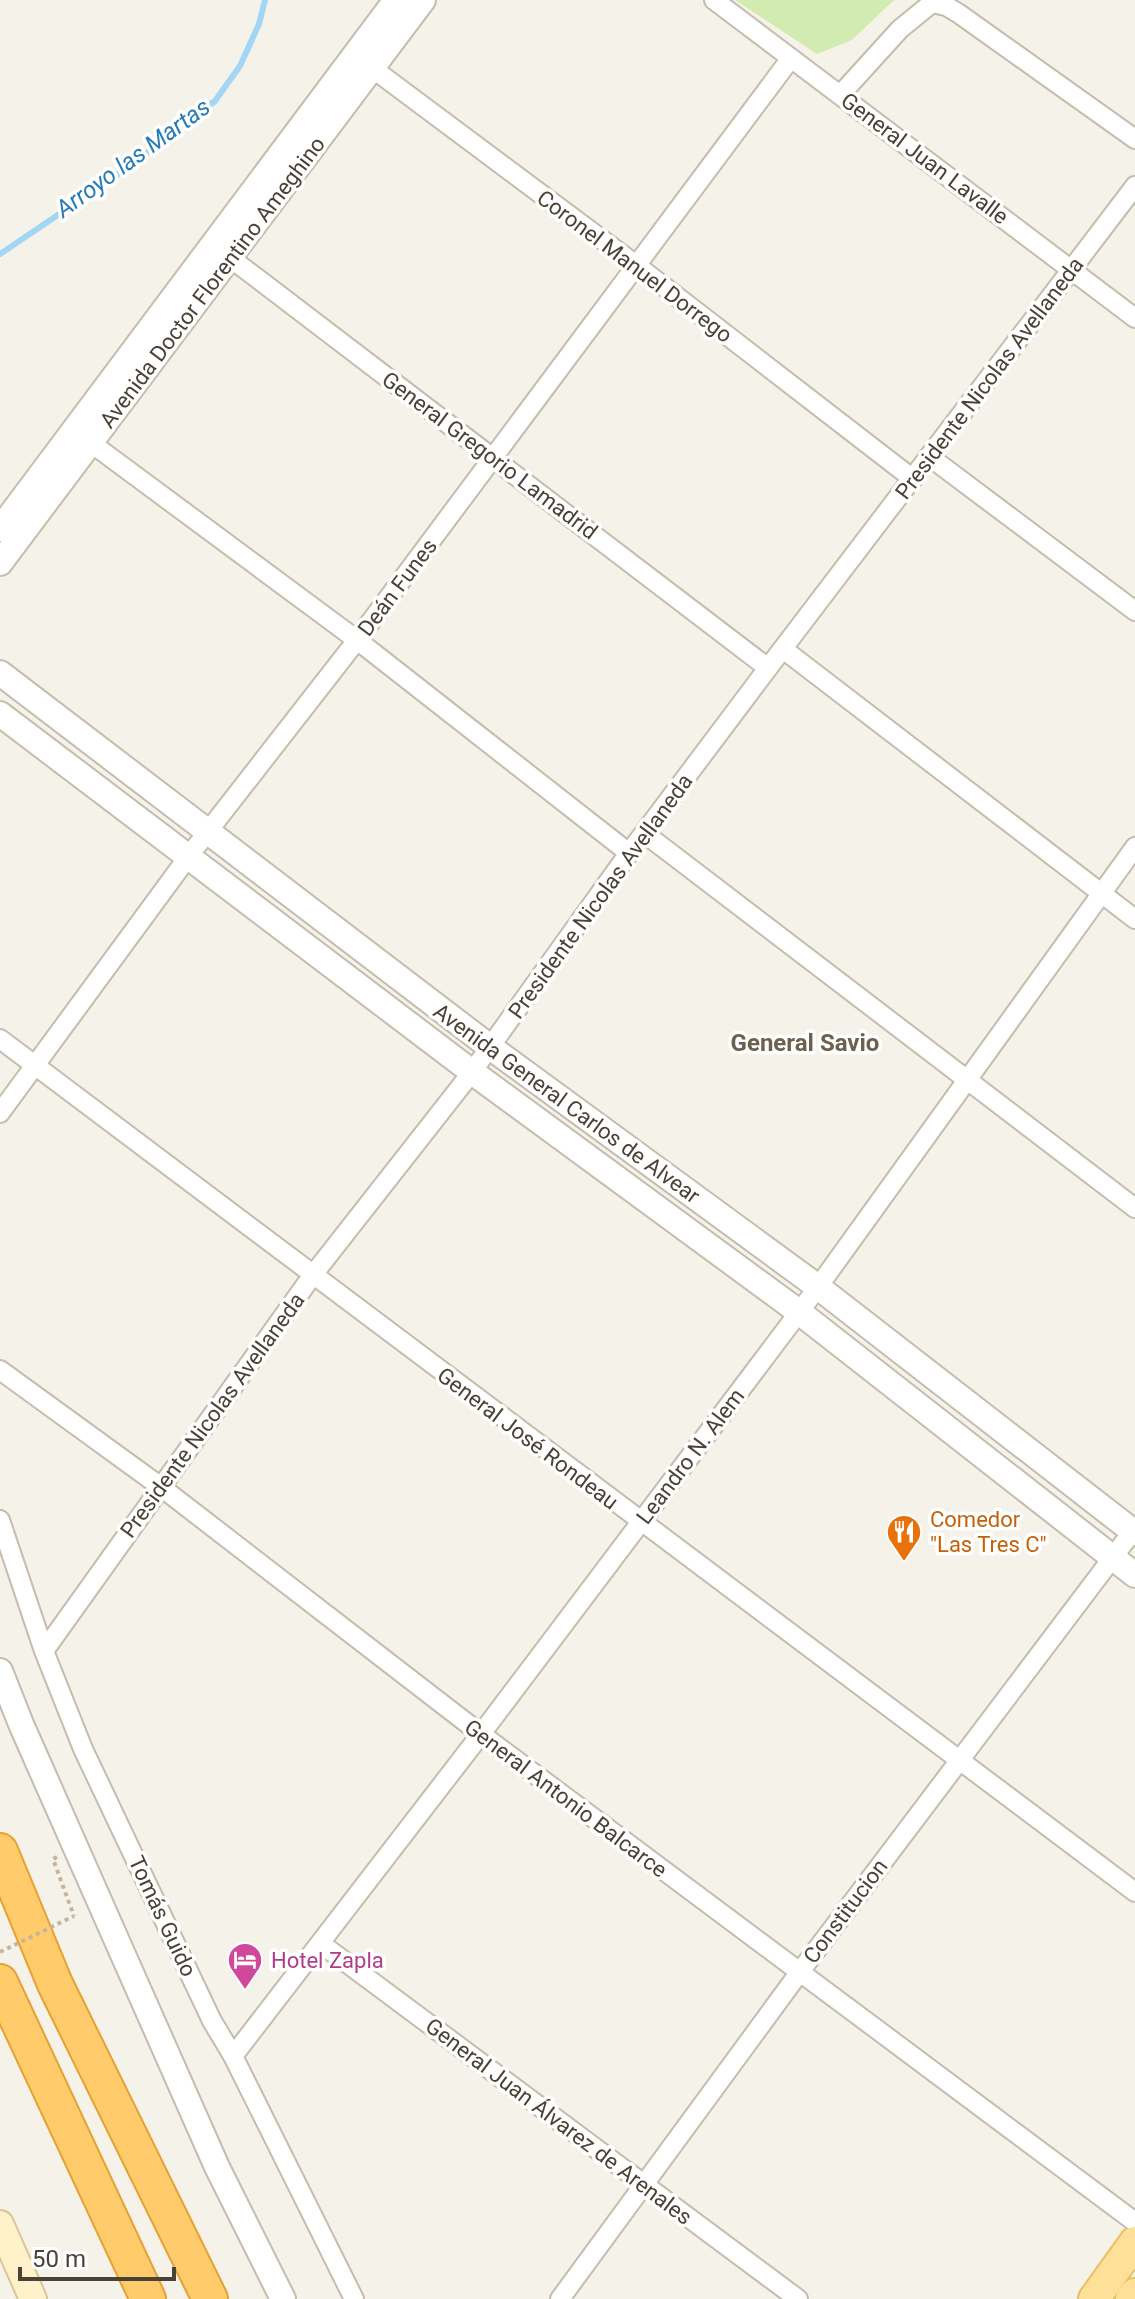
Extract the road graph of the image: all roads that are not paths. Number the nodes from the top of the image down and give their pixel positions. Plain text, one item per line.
1 (396, 0) edge
2 (423, 0) edge
3 (714, 0) edge
4 (791, 58) junction
5 (364, 62) junction
6 (841, 94) junction
7 (1135, 139) edge
8 (1135, 186) edge
9 (221, 251) junction
10 (636, 265) junction
11 (1071, 271) junction
12 (1135, 318) edge
13 (82, 436) junction
14 (493, 457) junction
15 (930, 457) junction
16 (913, 479) junction
17 (0, 529) edge
18 (0, 563) edge
19 (1135, 611) edge
20 (357, 640) junction
21 (783, 649) junction
22 (768, 668) junction
23 (0, 673) edge
24 (0, 714) edge
25 (208, 832) junction
26 (644, 833) junction
27 (1135, 847) edge
28 (629, 853) junction
29 (188, 857) junction
30 (1101, 894) junction
31 (1135, 919) edge
32 (0, 1039) edge
33 (490, 1047) junction
34 (37, 1066) junction
35 (472, 1072) junction
36 (965, 1080) junction
37 (0, 1113) edge
38 (1135, 1208) edge
39 (312, 1276) junction
40 (818, 1287) junction
41 (799, 1312) junction
42 (0, 1370) edge
43 (161, 1487) junction
44 (0, 1520) edge
45 (641, 1523) junction
46 (1134, 1531) edge
47 (1113, 1558) junction
48 (1135, 1575) edge
49 (44, 1651) junction
50 (0, 1671) edge
51 (481, 1734) junction
52 (957, 1761) junction
53 (0, 1851) edge
54 (1135, 1892) edge
55 (320, 1943) junction
56 (799, 1973) junction
57 (0, 1982) edge
58 (233, 2056) junction
59 (645, 2184) junction
60 (1135, 2222) edge
61 (0, 2224) edge
62 (1135, 2242) edge
63 (1135, 2294) edge
64 (33, 2299) edge
65 (148, 2299) edge
66 (210, 2299) edge
67 (283, 2299) edge
68 (354, 2299) edge
69 (560, 2299) edge
70 (798, 2299) edge
71 (1094, 2299) edge
72 (1131, 2299) edge

1 - 5 street, Avenida Doctor Florentino Ameghino
2 - 5 street, Avenida Doctor Florentino Ameghino
3 - 4 street, General Juan Lavalle
4 - 6 street, General Juan Lavalle
4 - 10 street, Deán Funes
5 - 9 street, Avenida Doctor Florentino Ameghino
5 - 10 street, Coronel Manuel Dorrego
6 - 7 street
6 - 11 street, General Juan Lavalle
8 - 11 street, Presidente Nicolas Avellaneda
9 - 13 street, Avenida Doctor Florentino Ameghino
9 - 14 street, General Gregorio Lamadrid
10 - 14 street, Deán Funes
10 - 16 street, Coronel Manuel Dorrego
11 - 12 street, General Juan Lavalle
11 - 15 street, Presidente Nicolas Avellaneda
13 - 17 street, Avenida Doctor Florentino Ameghino
13 - 18 street, Avenida Doctor Florentino Ameghino
13 - 20 street
14 - 20 street, Deán Funes
14 - 22 street, General Gregorio Lamadrid
15 - 16 street, Presidente Nicolas Avellaneda
15 - 19 street
16 - 21 street, Presidente Nicolas Avellaneda
20 - 25 street, Deán Funes
20 - 28 street
21 - 22 street, Presidente Nicolas Avellaneda
21 - 30 street
22 - 26 street, Presidente Nicolas Avellaneda
23 - 25 street, Avenida General Carlos de Alvear
24 - 29 street, Avenida General Carlos de Alvear
25 - 29 street, Deán Funes
25 - 33 street, Avenida General Carlos de Alvear
26 - 28 street, Presidente Nicolas Avellaneda
26 - 36 street
27 - 30 street, Leandro N. Alem
28 - 33 street, Presidente Nicolas Avellaneda
29 - 34 street, Deán Funes
29 - 35 street, Avenida General Carlos de Alvear
30 - 31 street
30 - 36 street, Leandro N. Alem
32 - 34 street, General José Rondeau
33 - 35 street, Presidente Nicolas Avellaneda
33 - 40 street, Avenida General Carlos de Alvear
34 - 37 street, Deán Funes
34 - 39 street, General José Rondeau
35 - 39 street, Presidente Nicolas Avellaneda
35 - 41 street, Avenida General Carlos de Alvear
36 - 38 street
36 - 40 street, Leandro N. Alem
39 - 43 street, Presidente Nicolas Avellaneda
39 - 45 street, General José Rondeau
40 - 41 street, Leandro N. Alem
40 - 46 street, Avenida General Carlos de Alvear
41 - 45 street, Leandro N. Alem
41 - 47 street, Avenida General Carlos de Alvear
42 - 43 street, General Antonio Balcarce
43 - 49 street, Presidente Nicolas Avellaneda
43 - 51 street, General Antonio Balcarce
44 - 49 street, Tomás Guido
45 - 51 street, Leandro N. Alem
45 - 52 street, General José Rondeau
46 - 47 street, Constitucion
47 - 48 street, Avenida General Carlos de Alvear
47 - 52 street, Constitucion
49 - 58 street, Tomás Guido
50 - 67 street
51 - 55 street, Leandro N. Alem
51 - 56 street, General Antonio Balcarce
52 - 54 street, General José Rondeau
52 - 56 street, Constitucion
53 - 66 highway
55 - 58 street, Leandro N. Alem
55 - 59 street, General Juan Álvarez de Arenales
56 - 59 street, Constitucion
56 - 60 street, General Antonio Balcarce
57 - 65 highway
58 - 68 street, Tomás Guido
59 - 69 street, Constitucion
59 - 70 street, General Juan Álvarez de Arenales
61 - 64 main road
62 - 71 main road
63 - 72 main road

